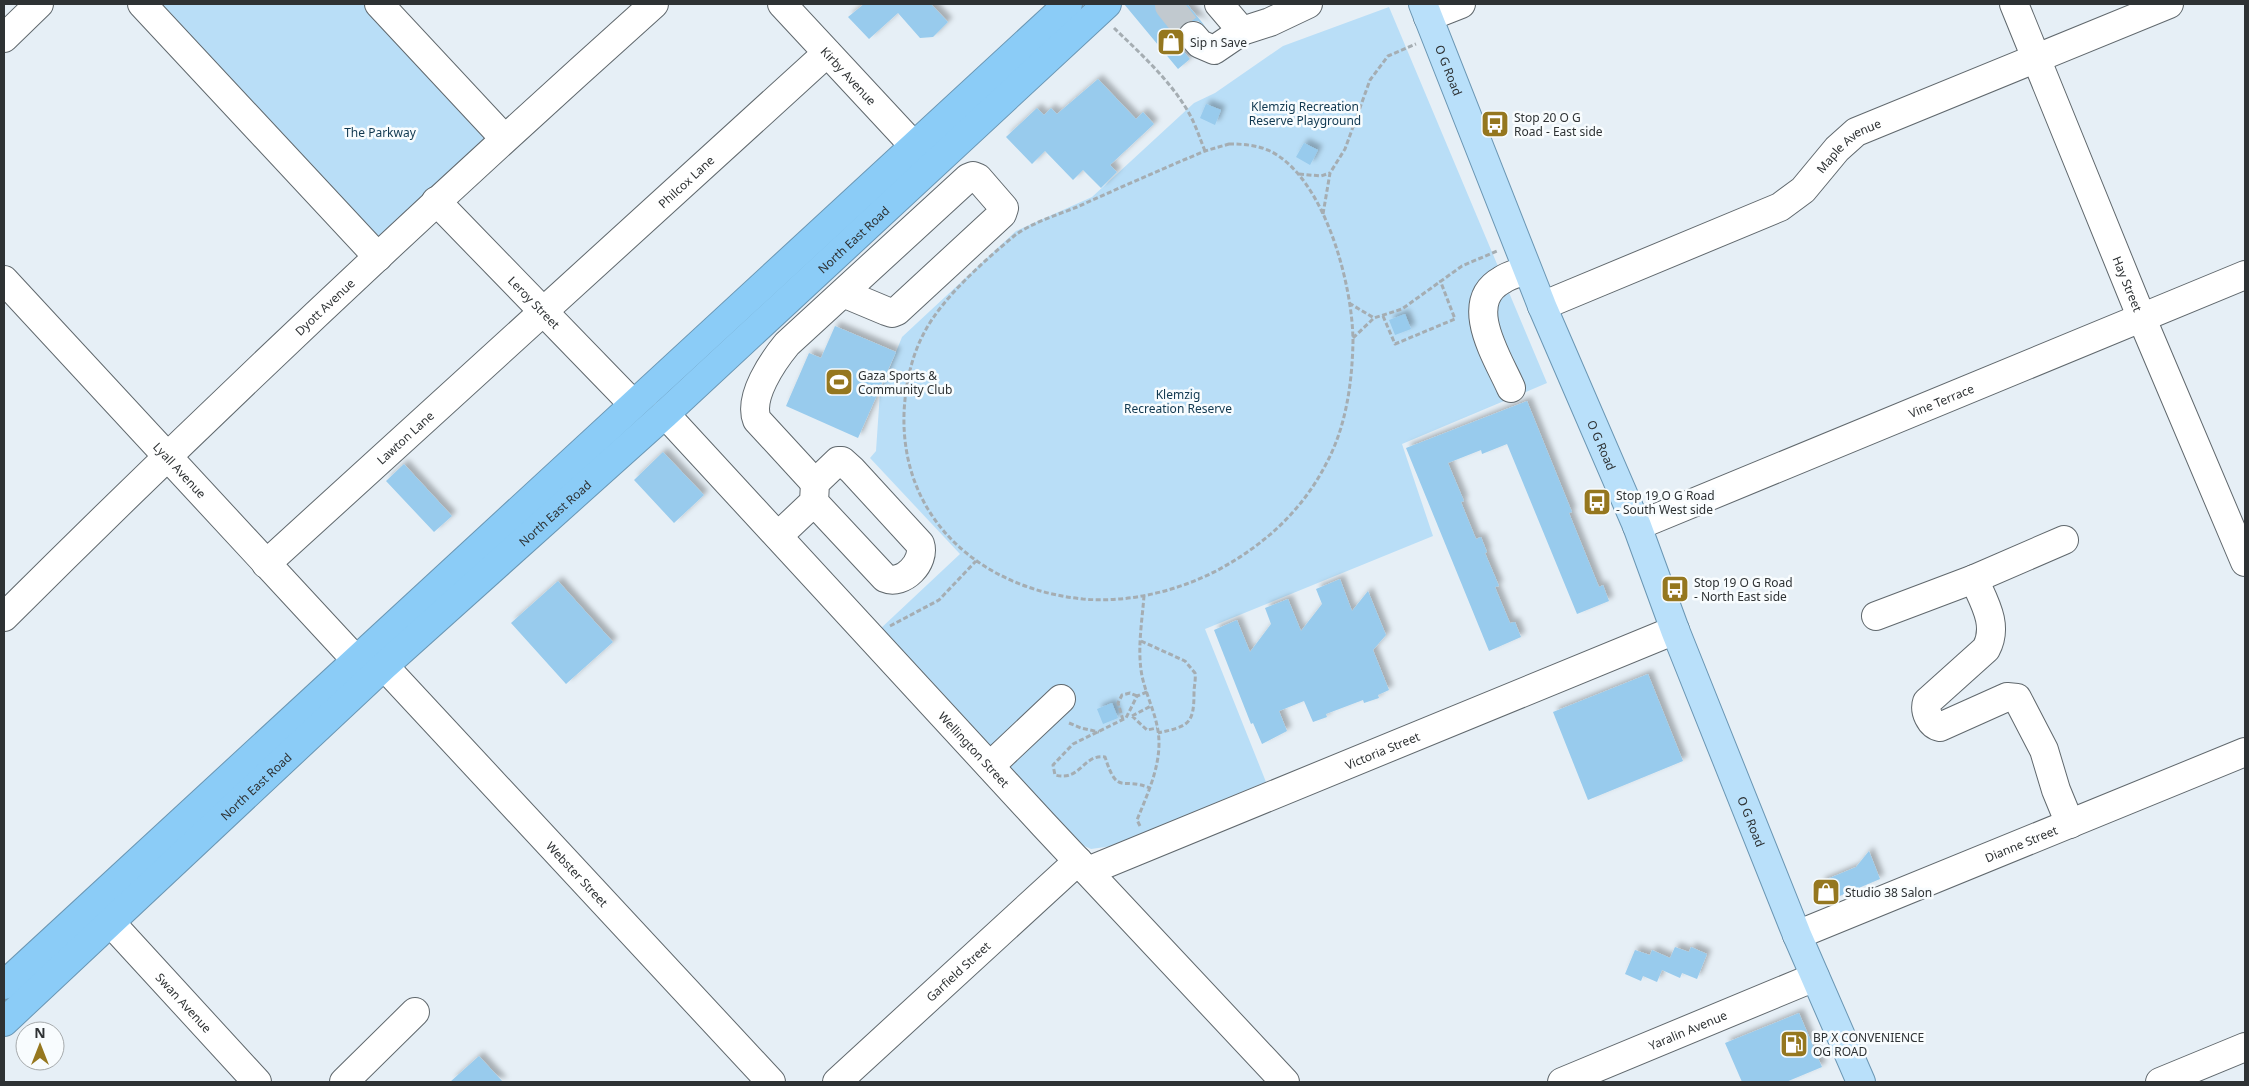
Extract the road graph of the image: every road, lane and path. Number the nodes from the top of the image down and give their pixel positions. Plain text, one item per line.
1 (39, 4) edge
2 (142, 4) edge
3 (379, 4) edge
4 (654, 4) edge
5 (782, 4) edge
6 (1068, 4) edge
7 (1219, 4) edge
8 (1308, 4) edge
9 (1461, 4) edge
10 (2014, 4) edge
11 (2169, 4) edge
12 (1102, 8) edge
13 (1266, 13) edge
14 (1429, 19) edge
15 (1242, 31) junction
16 (4, 38) edge
17 (1203, 43) dead end
18 (827, 53) junction
19 (2037, 59) junction
20 (504, 138) junction
21 (1205, 151) junction
22 (924, 156) junction
23 (1330, 172) junction
24 (1298, 174) junction
25 (436, 201) junction
26 (1322, 214) junction
27 (1517, 243) junction
28 (378, 257) junction
29 (1527, 270) junction
30 (2245, 275) edge
31 (4, 280) edge
32 (1440, 280) junction
33 (843, 293) junction
34 (1349, 302) junction
35 (1542, 306) junction
36 (543, 311) junction
37 (1383, 316) junction
38 (1374, 318) junction
39 (2142, 318) junction
40 (1353, 339) junction
41 (1511, 388) dead end
42 (633, 404) junction
43 (665, 414) junction
44 (165, 457) junction
45 (1637, 526) junction
46 (778, 536) junction
47 (2064, 540) dead end
48 (976, 561) junction
49 (2245, 562) edge
50 (266, 564) junction
51 (1974, 579) junction
52 (1144, 596) junction
53 (1876, 616) dead end
54 (4, 617) edge
55 (1675, 630) junction
56 (874, 640) junction
57 (1141, 641) junction
58 (356, 660) junction
59 (384, 666) junction
60 (1147, 692) junction
61 (1137, 696) junction
62 (1056, 704) joint
63 (1151, 706) junction
64 (1132, 716) junction
65 (1124, 719) junction
66 (1157, 728) junction
67 (1099, 732) junction
68 (1158, 733) junction
69 (2245, 752) edge
70 (990, 766) junction
71 (1150, 788) junction
72 (2070, 824) junction
73 (1147, 845) junction
74 (1083, 866) junction
75 (102, 914) junction
76 (1797, 935) junction
77 (1815, 978) junction
78 (4, 985) edge
79 (415, 1012) dead end
80 (4, 1022) edge
81 (2245, 1047) edge
82 (257, 1082) edge
83 (344, 1082) edge
84 (771, 1082) edge
85 (837, 1082) edge
86 (1285, 1082) edge
87 (1562, 1082) edge
88 (1861, 1082) edge
89 (2160, 1082) edge

1 - 16 street
2 - 28 street
3 - 20 street
4 - 20 street, Dyott Avenue
5 - 18 street, Kirby Avenue
6 - 22 highway, North East Road
7 - 15 street
8 - 13 street
9 - 14 street
10 - 19 street, Hay Street
11 - 19 street, Maple Avenue
12 - 21 path
12 - 22 highway, North East Road
13 - 15 street
14 - 23 path
14 - 27 main road, O G Road
15 - 17 street
18 - 22 street, Kirby Avenue
18 - 36 street, Philcox Lane
19 - 35 street, Maple Avenue
19 - 39 street, Hay Street
20 - 25 street, Dyott Avenue
21 - 24 path
21 - 48 path
22 - 42 highway, North East Road
22 - 43 highway, North East Road
23 - 24 path
23 - 26 path
24 - 26 path
25 - 28 street, Dyott Avenue
25 - 36 street, Leroy Street
26 - 34 path
27 - 29 main road, O G Road
27 - 32 path
28 - 44 street, Dyott Avenue
29 - 35 main road, O G Road
29 - 41 street
30 - 39 street, Vine Terrace
31 - 44 street, Lyall Avenue
32 - 37 path
32 - 37 path
33 - 33 street
33 - 46 street
34 - 38 path
34 - 40 path
35 - 45 main road, O G Road
36 - 42 street, Leroy Street
36 - 50 street, Lawton Lane
37 - 38 path
38 - 40 path
39 - 45 street, Vine Terrace
39 - 49 street, Hay Street
40 - 52 path
42 - 43 highway
42 - 58 highway, North East Road
43 - 46 street, Wellington Street
43 - 59 highway, North East Road
44 - 50 street, Lyall Avenue
44 - 54 street, Dyott Avenue
45 - 55 main road, O G Road
46 - 56 street, Wellington Street
47 - 51 street
48 - 52 path
48 - 56 path
50 - 58 street, Lyall Avenue
51 - 53 street
51 - 72 street
52 - 57 path
55 - 73 street, Victoria Street
55 - 76 main road, O G Road
56 - 70 street, Wellington Street
57 - 60 path
57 - 68 path
58 - 59 highway
58 - 75 highway, North East Road
59 - 75 highway, North East Road
59 - 84 street, Webster Street
60 - 61 path
60 - 63 path
61 - 65 path
61 - 65 path
62 - 67 path
62 - 70 street
63 - 64 path
63 - 66 path
64 - 65 path
64 - 66 path
65 - 67 path
66 - 68 path
67 - 71 path
68 - 71 path
69 - 72 street, Dianne Street
70 - 74 street, Wellington Street
71 - 73 path
72 - 76 street, Dianne Street
73 - 74 street, Victoria Street
74 - 85 street, Garfield Street
74 - 86 street, Wellington Street
75 - 78 highway, North East Road
75 - 80 highway, North East Road
75 - 82 street, Swan Avenue
76 - 77 main road, O G Road
77 - 87 street, Yaralin Avenue
77 - 88 main road, O G Road
79 - 83 street
81 - 89 street

